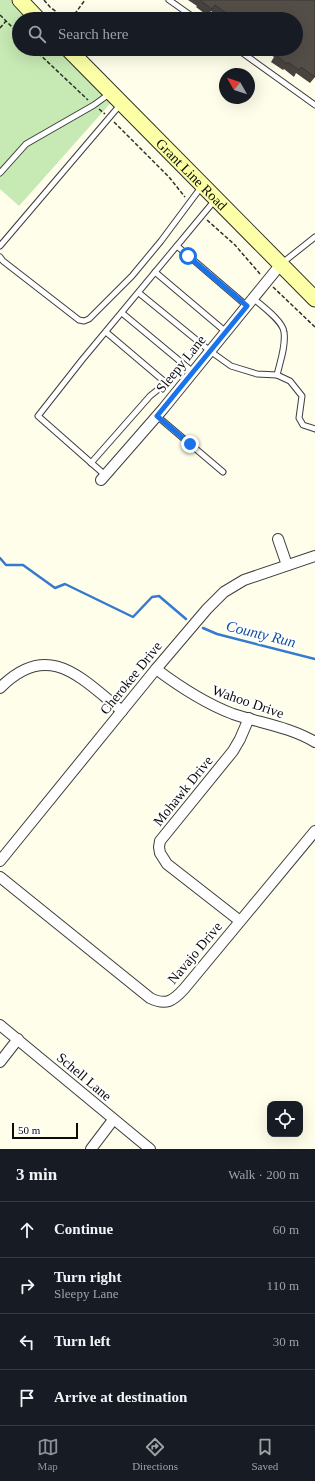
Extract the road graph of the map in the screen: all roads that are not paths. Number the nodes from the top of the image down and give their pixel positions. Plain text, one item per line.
1 (20, 0) edge
2 (169, 0) edge
3 (31, 12) edge
4 (186, 12) edge
5 (75, 56) edge
6 (247, 56) edge
7 (111, 92) junction
8 (122, 103) junction
9 (315, 106) edge
10 (0, 173) edge
11 (203, 185) junction
12 (216, 198) junction
13 (315, 237) edge
14 (0, 246) edge
15 (177, 246) junction
16 (0, 257) edge
17 (281, 264) junction
18 (155, 272) junction
19 (139, 293) junction
20 (315, 299) edge
21 (250, 302) junction
22 (122, 313) junction
23 (106, 332) junction
24 (226, 332) junction
25 (210, 351) junction
26 (193, 372) junction
27 (277, 375) junction
28 (157, 416) junction
29 (315, 429) edge
30 (91, 463) junction
31 (223, 472) dead end
32 (103, 478) joint
33 (278, 539) dead end
34 (315, 556) edge
35 (287, 565) junction
36 (156, 669) junction
37 (0, 688) edge
38 (122, 711) junction
39 (249, 718) junction
40 (315, 742) edge
41 (315, 831) edge
42 (0, 861) edge
43 (0, 877) edge
44 (240, 921) junction
45 (0, 1025) edge
46 (18, 1039) junction
47 (0, 1062) edge
48 (113, 1120) junction
49 (91, 1149) edge
50 (150, 1149) edge

1 - 3 main road
2 - 4 lane
5 - 7 main road, Grant Line Road
6 - 9 lane
7 - 8 main road, Grant Line Road
7 - 10 lane
8 - 11 main road, Grant Line Road
8 - 14 lane
11 - 12 main road, Grant Line Road
11 - 16 lane
12 - 15 lane
12 - 17 main road, Grant Line Road
13 - 17 lane
15 - 18 lane
15 - 21 lane
17 - 20 main road, Grant Line Road
17 - 21 street, Sleepy Lane
18 - 19 lane
18 - 24 lane
19 - 22 lane
19 - 25 lane
21 - 24 street, Sleepy Lane
21 - 27 lane
22 - 23 lane
22 - 26 lane
23 - 30 lane
23 - 30 lane
24 - 25 street, Sleepy Lane
25 - 26 street, Sleepy Lane
25 - 27 lane
26 - 28 street, Sleepy Lane
27 - 29 lane
28 - 31 lane
28 - 32 street, Sleepy Lane
30 - 32 lane
33 - 35 street
34 - 35 street, Cherokee Drive
35 - 36 street, Cherokee Drive
36 - 38 street, Cherokee Drive
36 - 39 street, Wahoo Drive
37 - 38 street
38 - 42 street, Cherokee Drive
39 - 40 street, Wahoo Drive
39 - 44 street, Mohawk Drive
41 - 44 street, Navajo Drive
43 - 44 street, Navajo Drive
45 - 46 street, Schell Lane
46 - 47 street
46 - 48 street, Schell Lane
48 - 49 street
48 - 50 street, Schell Lane

